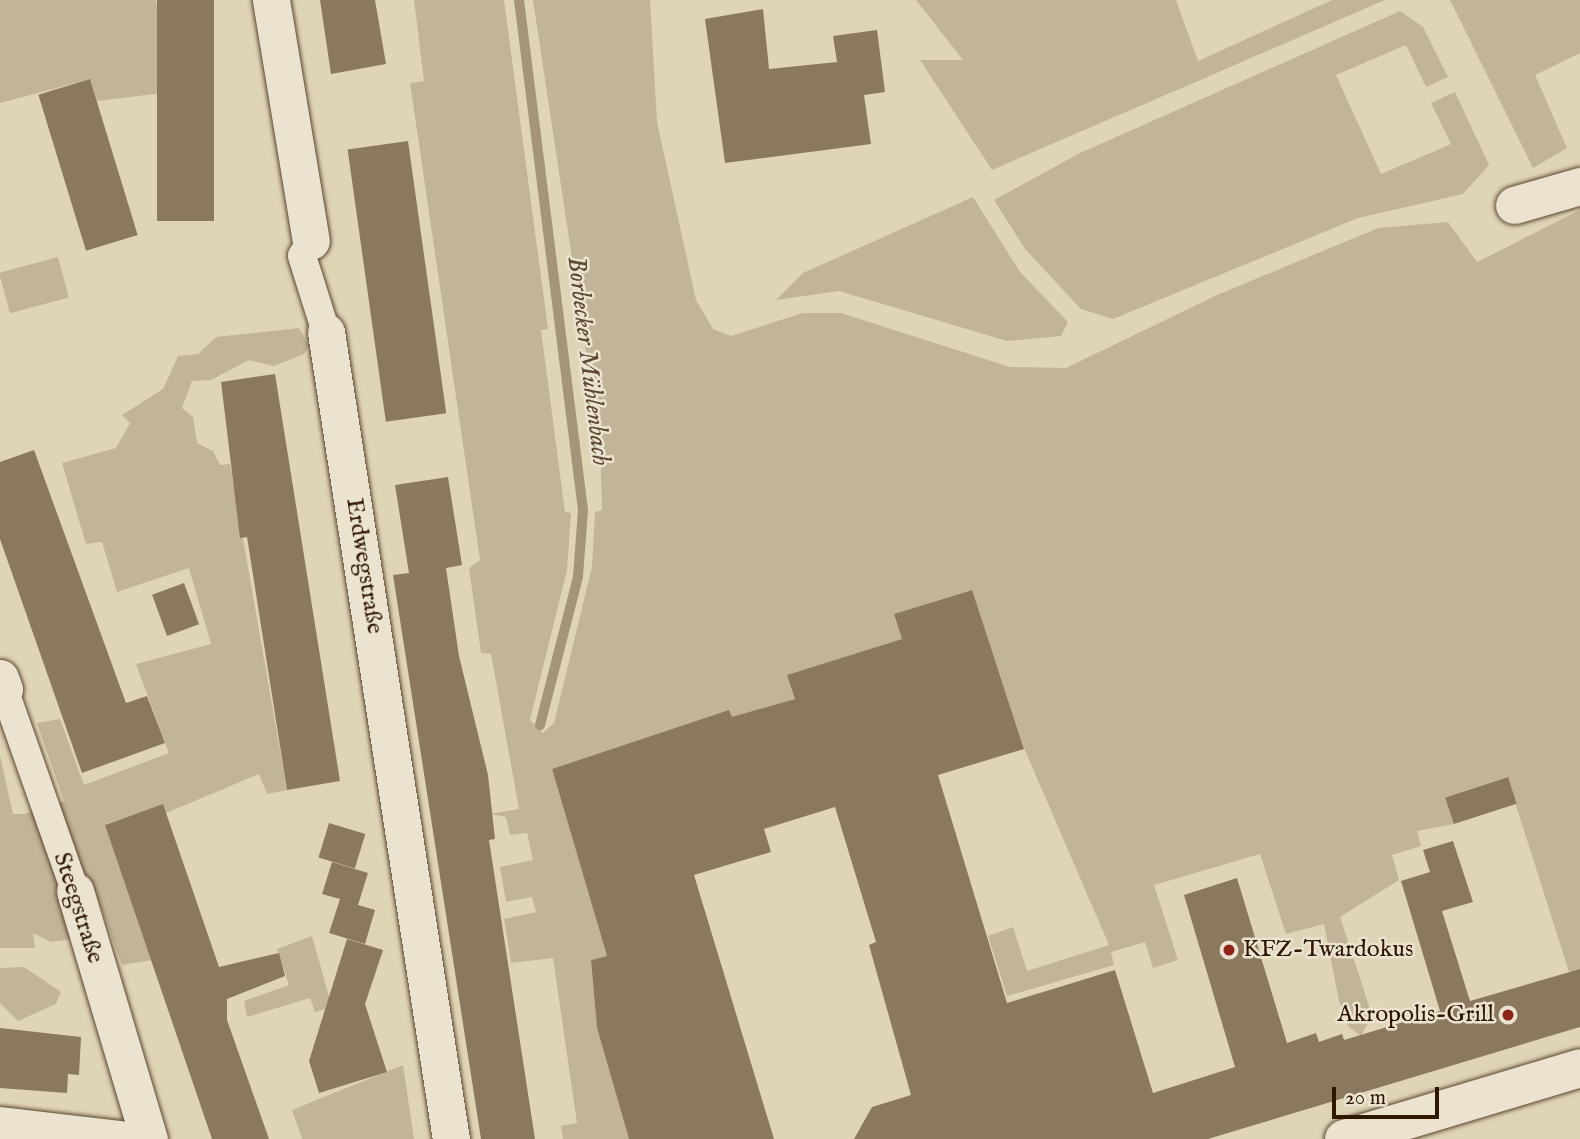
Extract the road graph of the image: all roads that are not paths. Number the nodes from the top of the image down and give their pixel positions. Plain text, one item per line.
1 (271, 0) edge
2 (1580, 186) edge
3 (1514, 205) dead end
4 (311, 242) joint
5 (326, 332) joint
6 (2, 684) edge
7 (75, 891) joint
8 (1580, 1068) edge
9 (0, 1125) edge
10 (119, 1139) edge
11 (149, 1139) edge
12 (451, 1139) edge
13 (1344, 1139) edge

1 - 4 street, Erdwegstraße
2 - 3 street
4 - 5 street, Erdwegstraße
5 - 12 street, Erdwegstraße
6 - 7 street, Steegstraße
7 - 11 street, Steegstraße
8 - 13 main road
9 - 10 street

